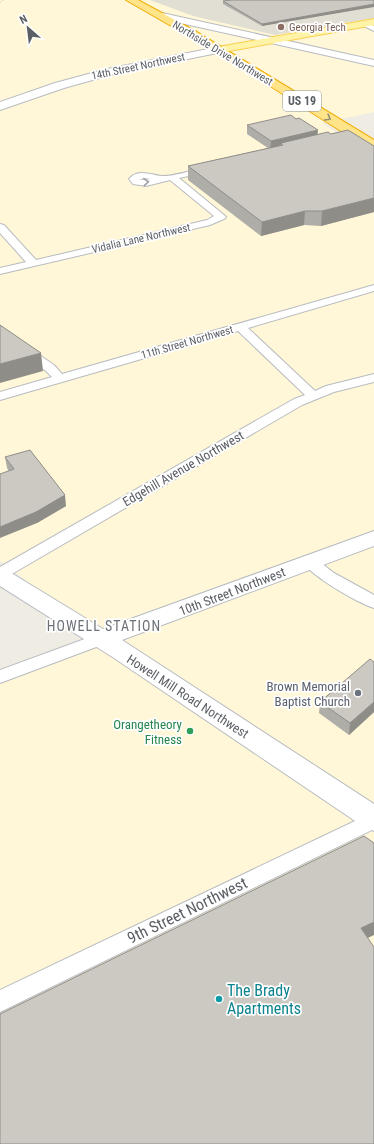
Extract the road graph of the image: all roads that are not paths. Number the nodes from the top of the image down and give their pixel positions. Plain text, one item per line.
1 (131, 0) edge
2 (145, 0) edge
3 (166, 14) junction
4 (189, 21) junction
5 (369, 23) edge
6 (374, 29) edge
7 (247, 34) junction
8 (274, 40) junction
9 (233, 47) junction
10 (218, 50) junction
11 (374, 63) edge
12 (0, 106) edge
13 (374, 135) edge
14 (351, 136) junction
15 (374, 140) edge
16 (374, 146) edge
17 (216, 167) edge
18 (0, 226) edge
19 (34, 263) junction
20 (0, 272) edge
21 (374, 288) edge
22 (240, 327) junction
23 (0, 334) edge
24 (374, 378) edge
25 (60, 379) junction
26 (313, 395) junction
27 (0, 396) edge
28 (374, 538) edge
29 (310, 562) junction
30 (0, 575) edge
31 (374, 602) edge
32 (101, 640) junction
33 (0, 678) edge
34 (374, 819) edge
35 (0, 1001) edge

1 - 3 highway, Northside Drive Northwest
2 - 3 highway, Northside Drive Northwest
3 - 4 street
3 - 7 street
3 - 10 highway, Northside Drive Northwest
4 - 7 street
4 - 9 highway, Northside Drive Northwest
5 - 6 street
5 - 8 main road, 14th Street Northwest
7 - 8 street
8 - 9 main road, 14th Street Northwest
8 - 11 street
9 - 10 main road, 14th Street Northwest
9 - 13 highway, Northside Drive Northwest / US 19
10 - 12 street, 14th Street Northwest
10 -> 14 highway, Northside Drive Northwest / US 19
14 - 15 highway
14 - 16 highway, Northside Drive Northwest / US 19
17 - 19 street, Vidalia Lane Northwest
18 - 19 street
19 - 20 street, Vidalia Lane Northwest
21 - 22 street, 11th Street Northwest
22 - 25 street, 11th Street Northwest
22 - 26 street
23 - 25 street
24 - 26 street, Edgehill Avenue Northwest
25 - 27 street, 11th Street Northwest
26 - 30 street, Edgehill Avenue Northwest
28 - 29 street, 10th Street Northwest
29 - 31 street
29 - 32 street, 10th Street Northwest
30 - 32 street, Howell Mill Road Northwest
32 - 33 street, 10th Street Northwest
32 - 34 street, Howell Mill Road Northwest
34 - 35 street, 9th Street Northwest

